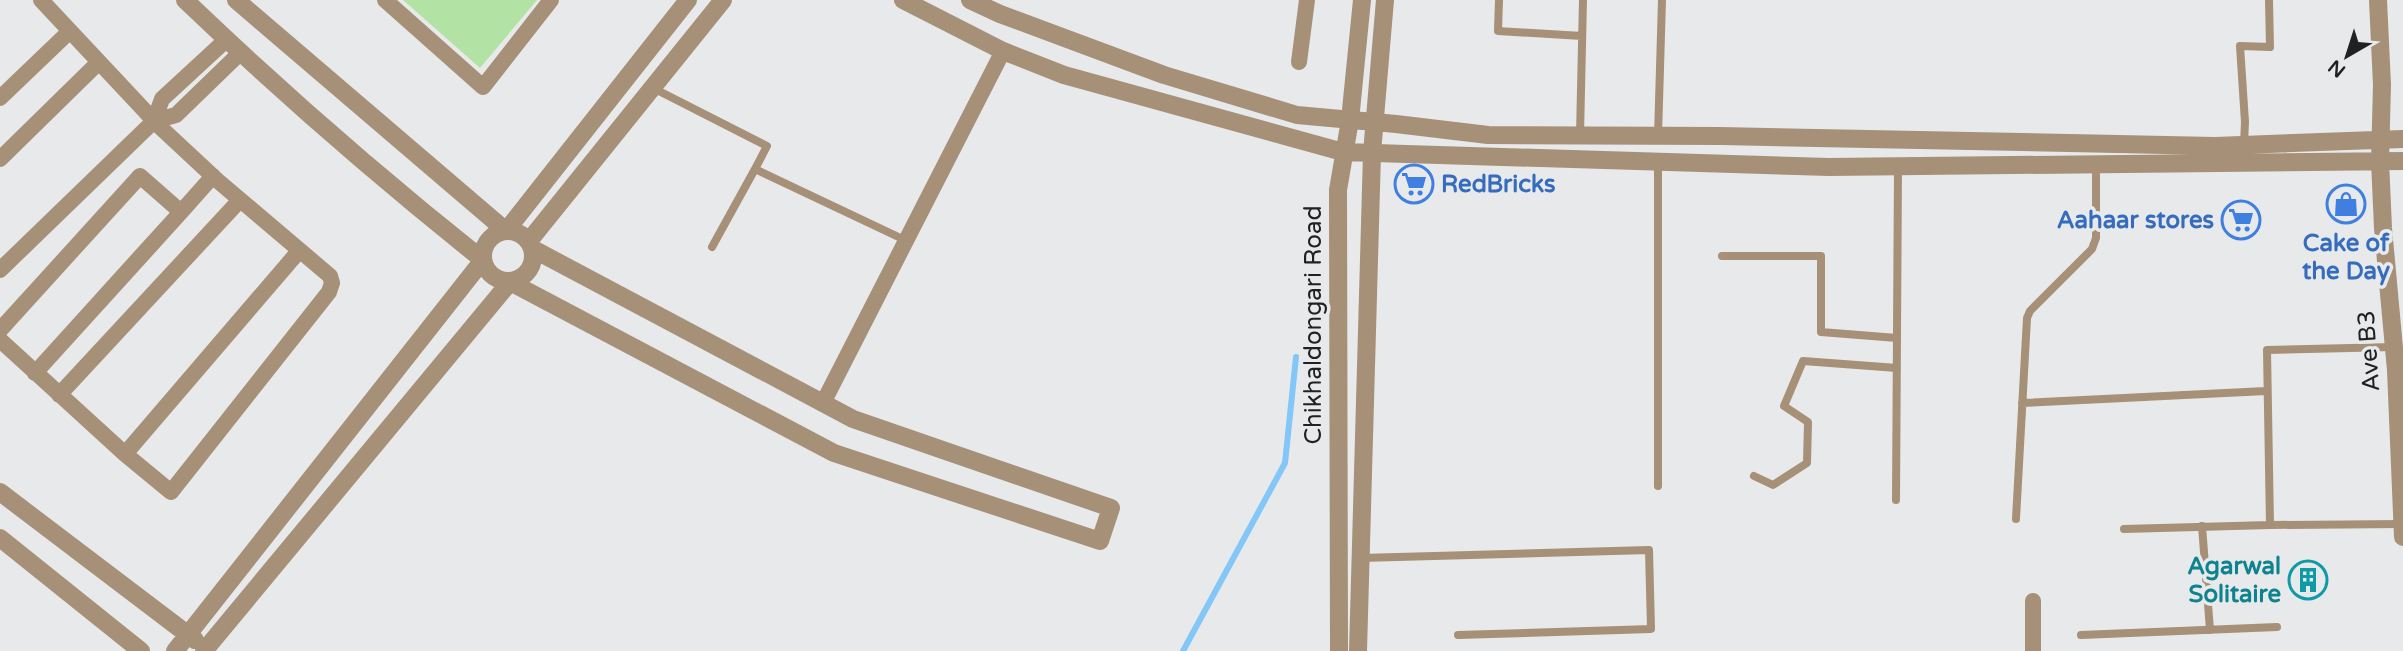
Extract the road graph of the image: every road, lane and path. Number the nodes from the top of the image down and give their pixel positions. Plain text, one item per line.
1 (41, 0) edge
2 (185, 0) edge
3 (236, 0) edge
4 (385, 0) edge
5 (551, 0) edge
6 (688, 0) edge
7 (723, 0) edge
8 (903, 0) edge
9 (970, 0) edge
10 (1307, 0) edge
11 (1362, 0) edge
12 (1385, 0) edge
13 (1499, 0) edge
14 (1583, 0) edge
15 (1662, 0) edge
16 (2269, 0) edge
17 (2378, 0) edge
18 (70, 31) junction
19 (1582, 36) junction
20 (226, 40) junction
21 (1003, 51) junction
22 (240, 53) junction
23 (99, 62) junction
24 (1299, 62) dead end
25 (653, 88) junction
26 (0, 98) edge
27 (1350, 120) junction
28 (154, 121) junction
29 (1376, 122) junction
30 (1580, 135) junction
31 (1658, 136) junction
32 (2403, 139) edge
33 (2380, 140) junction
34 (2244, 145) junction
35 (1343, 152) junction
36 (1372, 153) junction
37 (0, 159) edge
38 (1658, 161) junction
39 (2380, 161) junction
40 (2403, 161) edge
41 (2096, 164) junction
42 (1898, 166) junction
43 (755, 169) junction
44 (213, 176) junction
45 (240, 200) junction
46 (181, 212) junction
47 (506, 231) junction
48 (907, 241) junction
49 (531, 245) junction
50 (712, 247) dead end
51 (299, 251) junction
52 (1722, 256) dead end
53 (483, 260) junction
54 (0, 270) edge
55 (510, 282) junction
56 (0, 330) edge
57 (1897, 338) junction
58 (0, 340) edge
59 (2394, 347) junction
60 (1897, 368) junction
61 (35, 373) junction
62 (2266, 391) junction
63 (60, 395) junction
64 (823, 403) junction
65 (2022, 403) junction
66 (125, 454) junction
67 (1754, 476) dead end
68 (1658, 486) dead end
69 (0, 492) edge
70 (1896, 500) dead end
71 (2016, 519) dead end
72 (2270, 524) junction
73 (2203, 526) junction
74 (2124, 530) dead end
75 (2402, 530) edge
76 (0, 538) edge
77 (1362, 558) junction
78 (2034, 601) dead end
79 (2277, 626) dead end
80 (2210, 630) junction
81 (188, 635) junction
82 (1458, 635) dead end
83 (2081, 635) dead end
84 (206, 650) edge
85 (141, 651) edge
86 (175, 651) edge
87 (1339, 651) edge
88 (1359, 651) edge
89 (2033, 651) edge

1 - 18 street
2 - 20 street
3 - 47 street
4 - 5 street
6 - 47 street
7 - 25 street
8 - 21 street
9 - 27 street
10 - 24 street
11 - 27 street, Chikhaldongari Road
12 - 29 street
13 - 19 lane
14 - 19 lane
15 - 31 lane
16 - 34 lane
17 - 33 street, Ave B3
18 - 23 street
18 - 26 street
19 - 30 lane
20 - 22 street
20 - 28 street
21 - 35 street
21 - 48 street
22 - 28 street
22 - 53 street
23 - 28 street
23 - 37 street
25 - 43 lane
25 - 49 street
27 - 29 street
27 - 35 street, Chikhaldongari Road
28 - 44 street
28 - 54 street
29 - 30 street
29 - 36 street
30 - 31 street
31 - 34 street
32 - 33 street
33 - 34 street
33 - 39 street, Ave B3
35 - 36 street
35 - 87 street, Chikhaldongari Road
36 - 38 street
36 - 77 street
38 - 42 street
38 - 68 lane
39 - 40 street
39 - 41 street
39 - 59 street, Ave B3
41 - 42 street
41 - 65 lane
42 - 57 lane
43 - 48 lane
43 - 50 lane
44 - 45 street
44 - 46 street
45 - 51 street
45 - 63 street
46 - 56 street
46 - 61 street
47 - 49 street
47 - 53 street
48 - 64 street
49 - 55 street
49 - 64 street
51 - 66 street
51 - 66 street
52 - 57 lane
53 - 55 street
53 - 81 street
55 - 64 street
55 - 84 street
57 - 60 lane
58 - 61 street
59 - 62 lane
59 - 75 street, Ave B3
60 - 67 lane
60 - 70 lane
61 - 63 street
62 - 65 lane
62 - 72 lane
63 - 66 street
65 - 71 lane
69 - 81 street
72 - 73 lane
72 - 75 lane
73 - 74 lane
73 - 80 lane
76 - 85 street
77 - 82 lane
77 - 88 street
78 - 89 street
79 - 80 lane
80 - 83 lane
81 - 84 street
81 - 86 street

